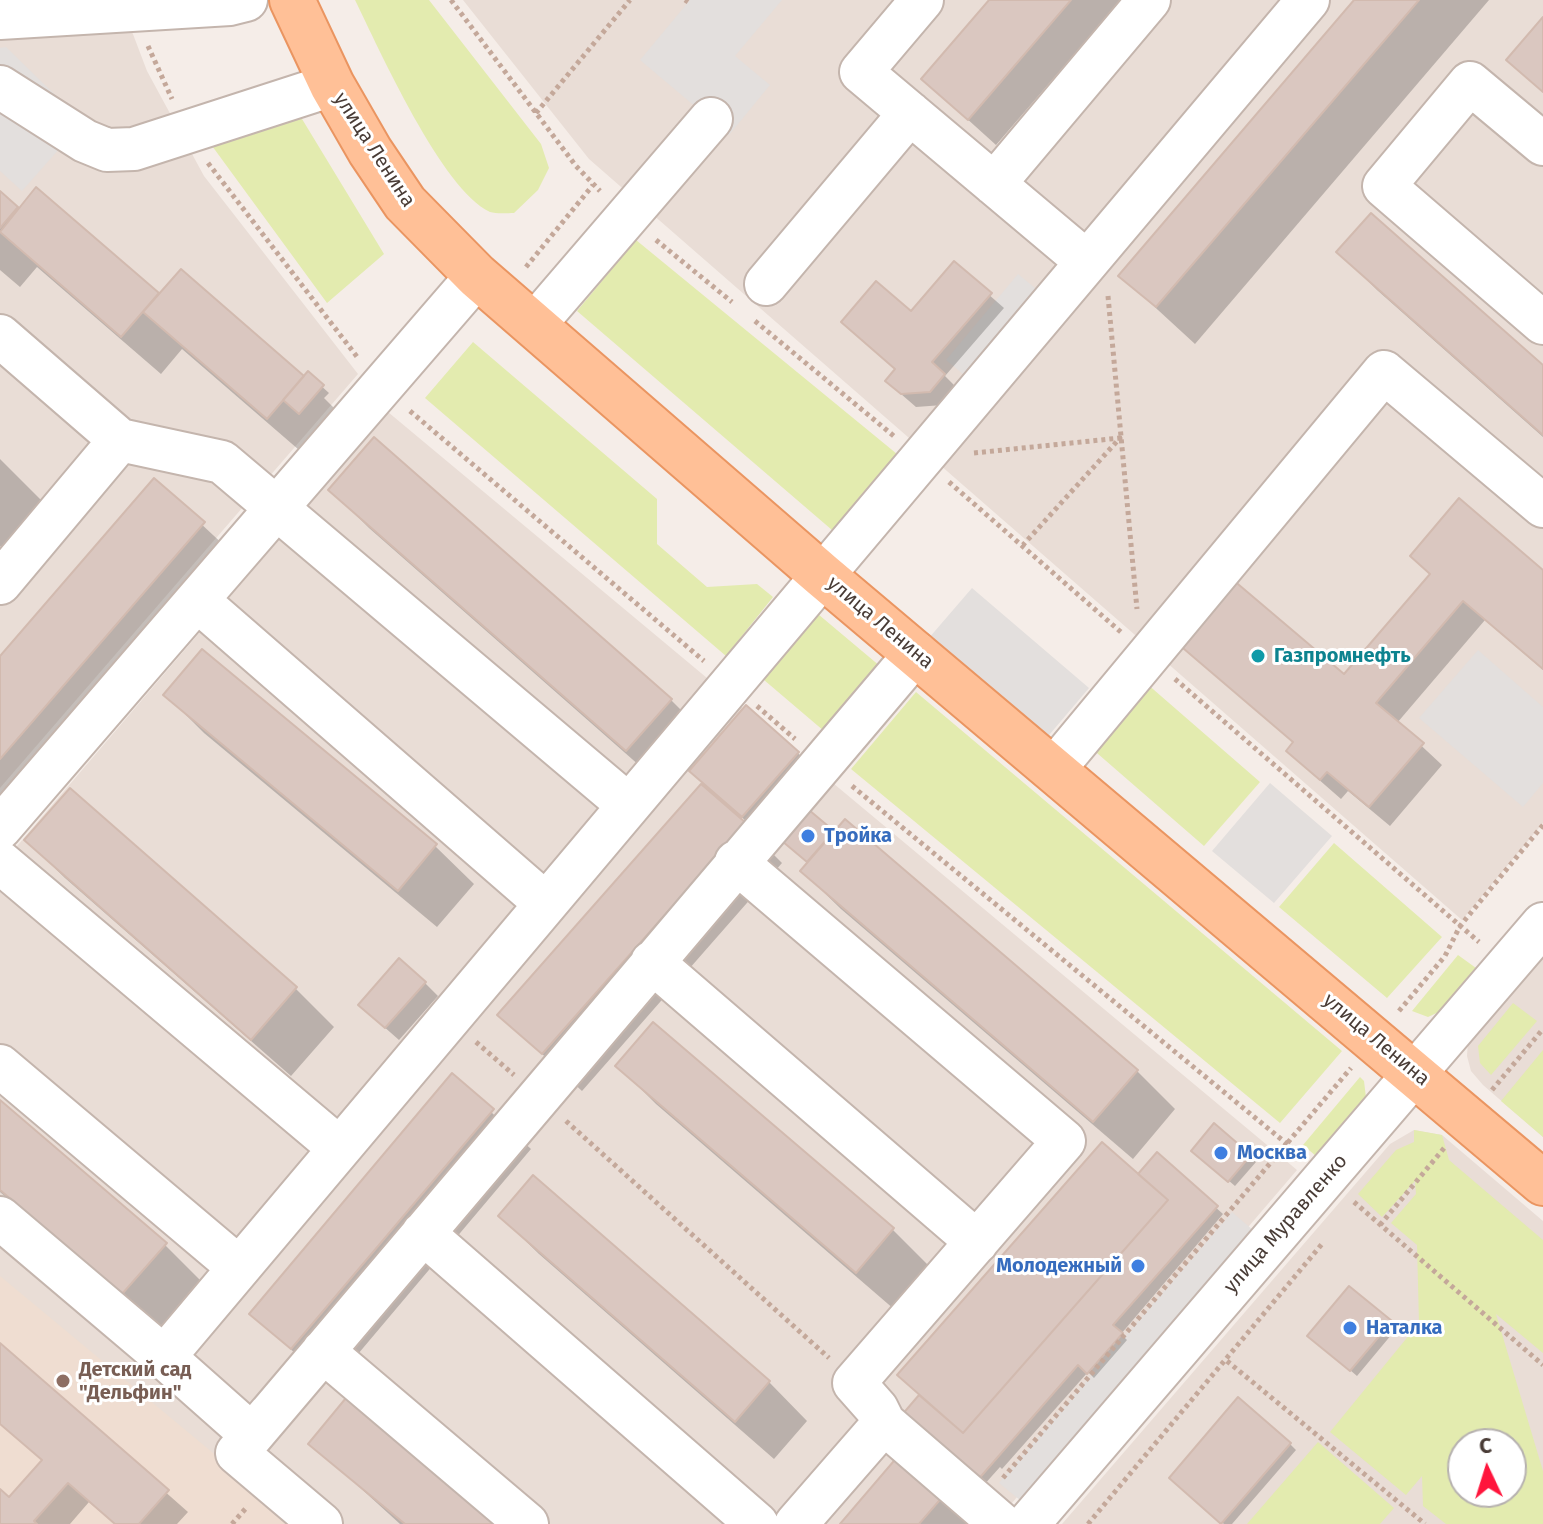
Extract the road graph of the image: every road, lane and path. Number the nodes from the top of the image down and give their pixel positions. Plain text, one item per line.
1 (246, 0) edge
2 (292, 0) edge
3 (451, 0) edge
4 (630, 0) edge
5 (922, 0) edge
6 (1149, 0) edge
7 (1308, 0) edge
8 (134, 9) junction
9 (0, 18) edge
10 (332, 85) junction
11 (0, 87) edge
12 (536, 113) junction
13 (910, 113) junction
14 (711, 119) dead end
15 (190, 130) junction
16 (1543, 144) edge
17 (994, 184) junction
18 (627, 216) junction
19 (1095, 252) junction
20 (477, 276) junction
21 (751, 303) junction
22 (1543, 323) edge
23 (534, 325) junction
24 (0, 336) edge
25 (385, 386) junction
26 (1120, 438) junction
27 (120, 440) junction
28 (921, 458) junction
29 (1543, 506) edge
30 (278, 509) junction
31 (1023, 545) junction
32 (822, 575) junction
33 (0, 583) edge
34 (198, 601) junction
35 (916, 653) junction
36 (1145, 654) junction
37 (730, 684) junction
38 (822, 761) junction
39 (1054, 769) junction
40 (627, 804) junction
41 (1543, 825) edge
42 (0, 828) edge
43 (0, 862) edge
44 (736, 862) junction
45 (545, 903) junction
46 (1543, 924) edge
47 (1460, 926) junction
48 (652, 962) junction
49 (1506, 966) junction
50 (448, 1018) junction
51 (1376, 1039) junction
52 (0, 1066) edge
53 (1415, 1072) junction
54 (539, 1096) junction
55 (1287, 1144) junction
56 (338, 1147) junction
57 (1543, 1183) edge
58 (1341, 1190) junction
59 (1345, 1215) dead end
60 (0, 1218) edge
61 (423, 1233) junction
62 (1326, 1240) dead end
63 (977, 1242) junction
64 (237, 1266) junction
65 (323, 1351) junction
66 (164, 1357) junction
67 (1227, 1361) junction
68 (1543, 1365) edge
69 (854, 1383) junction
70 (270, 1414) junction
71 (884, 1423) junction
72 (990, 1515) edge
73 (321, 1524) edge
74 (527, 1524) edge
75 (757, 1524) edge
76 (796, 1524) edge
77 (1028, 1524) edge
78 (1088, 1524) edge
79 (1425, 1524) edge

1 - 8 street
2 - 10 main road, улица Ленина
3 - 12 path
4 - 12 path
5 - 13 street
6 - 17 street
7 - 19 street
8 - 9 street
8 - 15 path
10 - 15 street
10 - 20 main road, улица Ленина
11 - 15 street
12 - 18 path
13 - 17 street
13 - 21 street
14 - 18 street
15 - 25 path
16 - 22 street
17 - 19 street
18 - 21 path
18 - 23 street
19 - 26 path
19 - 28 street
20 - 23 main road, улица Ленина
20 - 25 street
21 - 28 path
23 - 32 main road, улица Ленина
24 - 27 street
25 - 30 street
25 - 37 path
26 - 28 path
26 - 31 path
26 - 36 path
27 - 30 street
27 - 33 street
28 - 31 path
28 - 32 street
29 - 36 street
30 - 34 street
30 - 40 street
31 - 36 path
32 - 35 main road, улица Ленина
32 - 37 street
34 - 42 street
34 - 45 street
35 - 38 street
35 - 39 main road, улица Ленина
36 - 39 street
36 - 47 path
37 - 38 path
37 - 40 street
38 - 44 street
38 - 55 path
39 - 51 main road, улица Ленина
40 - 45 street
41 - 47 path
43 - 56 street
44 - 48 street
44 - 63 street
45 - 50 street
46 - 49 street, улица Муравленко
47 - 49 path
47 - 51 path
48 - 54 street
48 - 63 street
49 - 53 street, улица Муравленко
50 - 54 path
50 - 56 street
51 - 53 main road, улица Ленина
51 - 55 path
52 - 64 street
53 - 57 main road, улица Ленина
53 - 58 street, улица Муравленко
54 - 61 street
54 - 69 path
55 - 58 path
55 - 72 path
56 - 64 street
58 - 59 path
58 - 68 path
58 - 77 street, улица Муравленко
60 - 66 street
61 - 65 street
61 - 75 street
62 - 67 path
63 - 69 street
64 - 66 street
65 - 70 street
65 - 74 street
66 - 70 street
67 - 78 path
67 - 79 path
69 - 71 street
70 - 73 street
71 - 72 street
71 - 76 street

